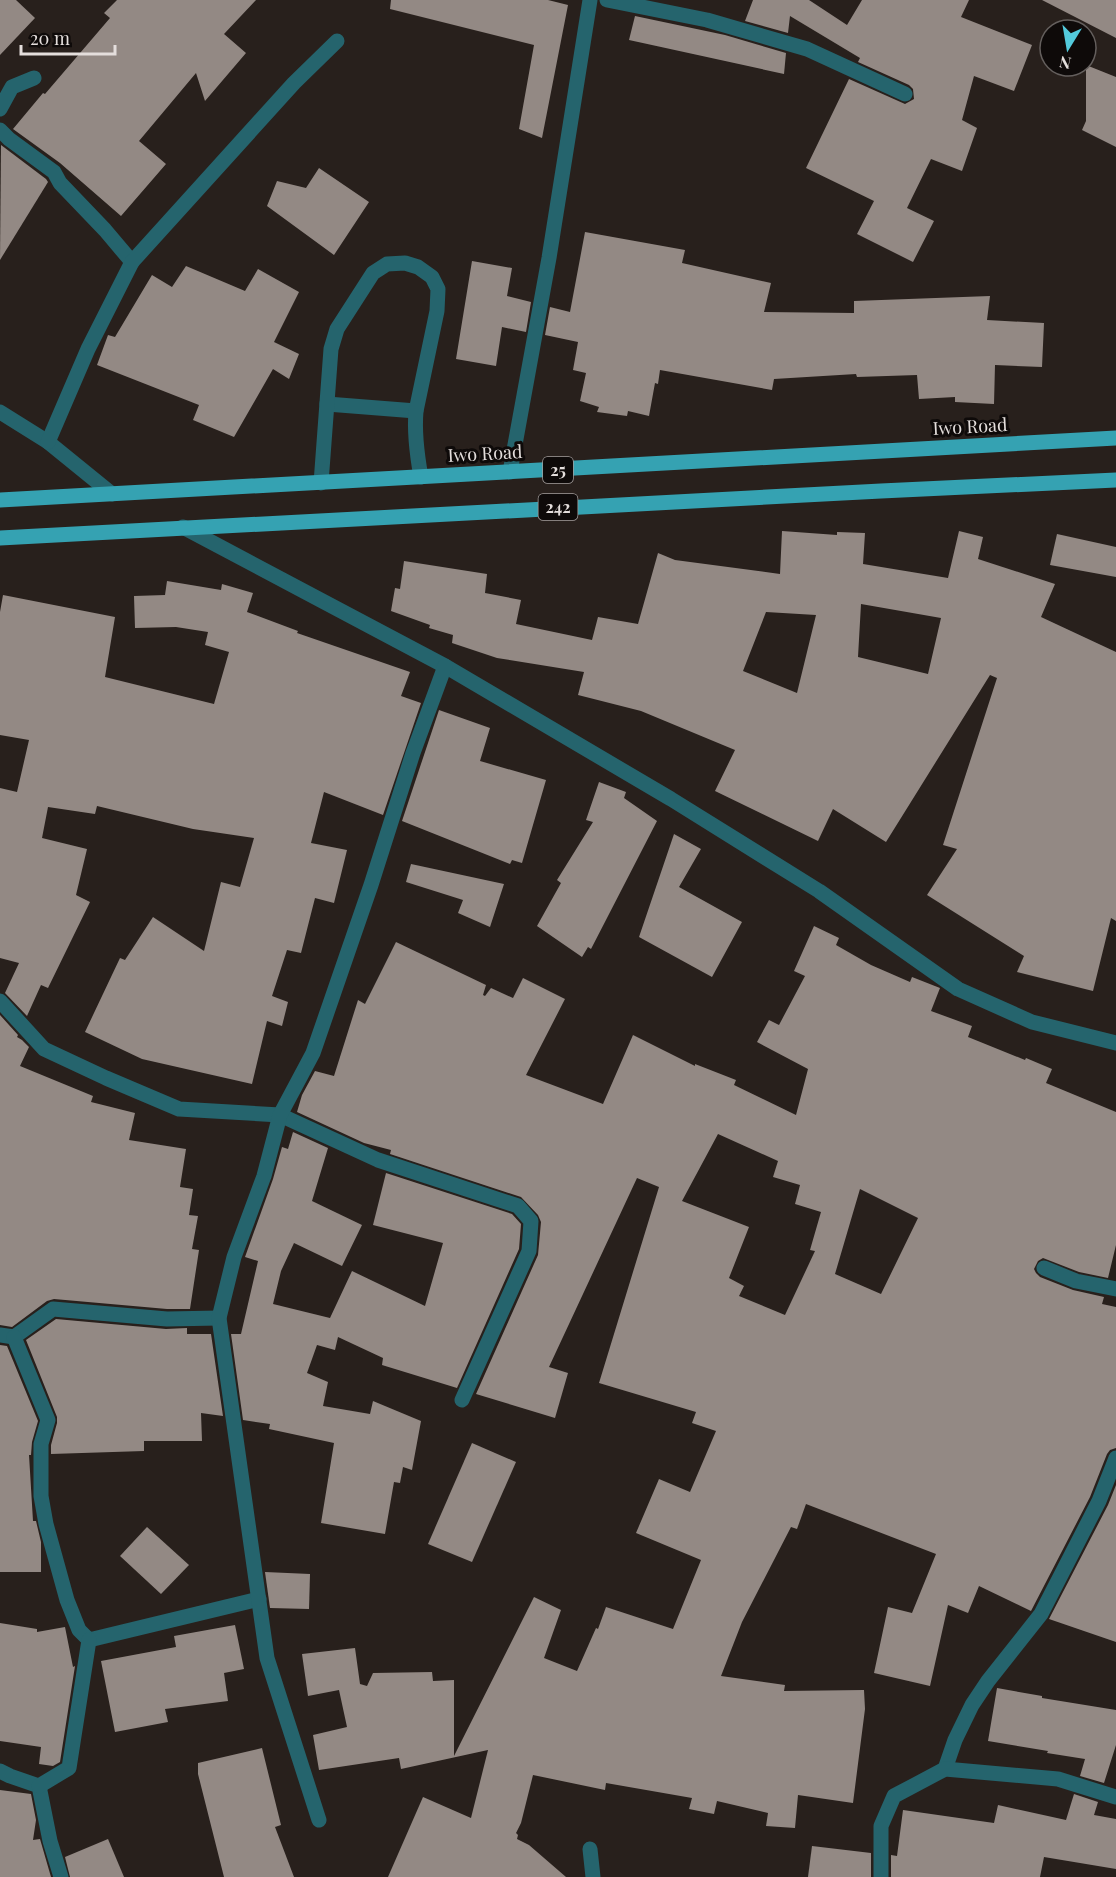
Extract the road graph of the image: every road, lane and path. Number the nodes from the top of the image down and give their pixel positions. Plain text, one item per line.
1 (591, 0) edge
2 (607, 0) edge
3 (337, 41) dead end
4 (34, 78) dead end
5 (905, 94) dead end
6 (0, 109) edge
7 (0, 130) edge
8 (132, 262) junction
9 (327, 404) junction
10 (416, 411) junction
11 (0, 412) edge
12 (1116, 438) edge
13 (48, 442) junction
14 (510, 472) junction
15 (421, 477) junction
16 (1116, 480) edge
17 (321, 483) junction
18 (112, 494) junction
19 (0, 500) edge
20 (183, 527) junction
21 (0, 538) edge
22 (445, 666) junction
23 (0, 1001) edge
24 (1116, 1043) edge
25 (280, 1115) junction
26 (1044, 1268) dead end
27 (1116, 1289) edge
28 (219, 1318) junction
29 (7, 1336) edge
30 (462, 1400) dead end
31 (1116, 1458) edge
32 (259, 1599) junction
33 (89, 1640) junction
34 (945, 1769) junction
35 (0, 1771) edge
36 (39, 1786) junction
37 (1116, 1797) edge
38 (319, 1820) dead end
39 (590, 1849) dead end
40 (60, 1877) edge
41 (593, 1877) edge
42 (881, 1877) edge

1 - 14 street
2 - 5 street
3 - 8 street
4 - 6 street
7 - 8 street
8 - 13 street
9 - 10 street
9 - 10 street
9 - 17 street
10 - 15 street
11 - 13 street
12 - 14 main road, Iwo Road / 25
13 - 18 street
14 - 15 main road, Iwo Road / 25
15 - 17 main road, Iwo Road / 25
16 - 20 main road, 242
17 - 18 main road, Iwo Road / 25
18 - 19 main road, Iwo Road / 25
20 - 21 main road, 242
20 - 22 street
22 - 24 street
22 - 25 street
23 - 25 street
25 - 28 street
25 - 30 street
26 - 27 street
28 - 29 street
28 - 32 street
29 - 33 street
31 - 34 street
32 - 33 street
32 - 38 street
33 - 36 street
34 - 37 street
34 - 42 street
35 - 36 street
36 - 40 street
39 - 41 street

